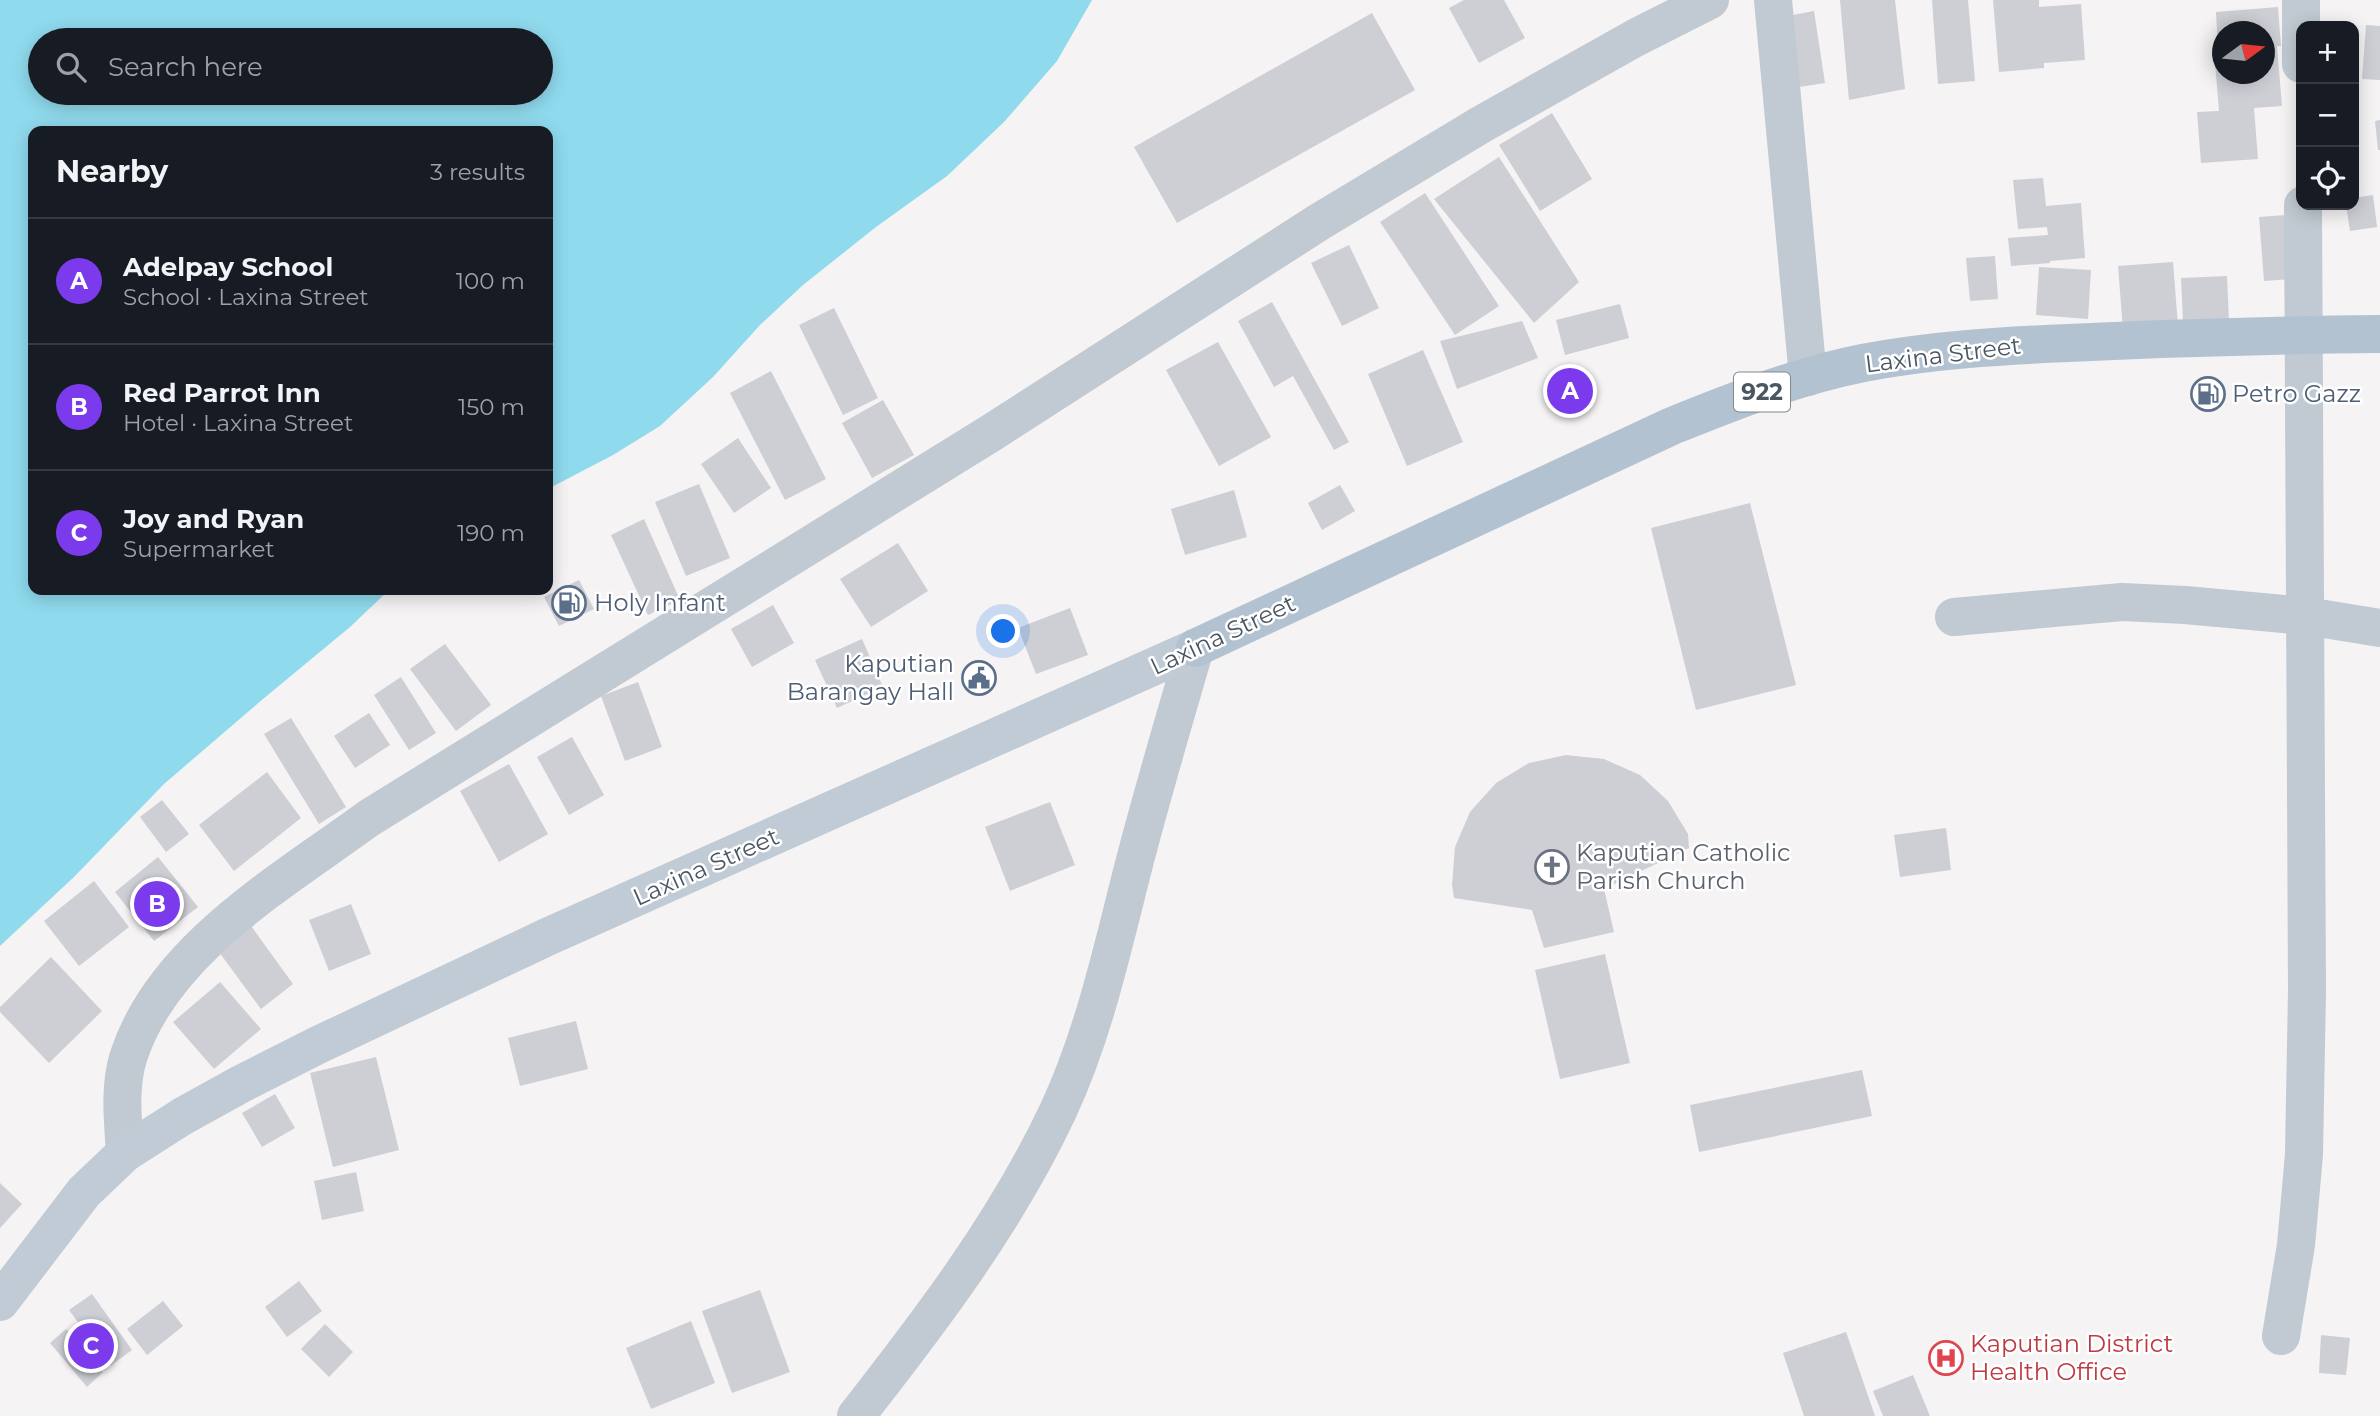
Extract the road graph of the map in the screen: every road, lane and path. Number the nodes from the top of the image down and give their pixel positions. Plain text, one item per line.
1 (1710, 0) edge
2 (1773, 0) edge
3 (2301, 0) edge
4 (2301, 21) edge
5 (2303, 210) edge
6 (2380, 334) edge
7 (2304, 335) junction
8 (1808, 377) junction
9 (2306, 616) junction
10 (1954, 617) dead end
11 (2380, 628) edge
12 (1195, 648) junction
13 (125, 1153) junction
14 (0, 1302) edge
15 (2281, 1336) dead end
16 (856, 1416) edge

1 - 13 street
2 - 8 street
3 - 4 street
5 - 7 street
6 - 7 main road, Laxina Street / 922
7 - 8 main road, Laxina Street / 922
7 - 9 street
8 - 12 main road, Laxina Street / 922
9 - 10 street
9 - 11 street
9 - 15 street
12 - 13 main road, Laxina Street
12 - 16 street
13 - 14 main road, Laxina Street

